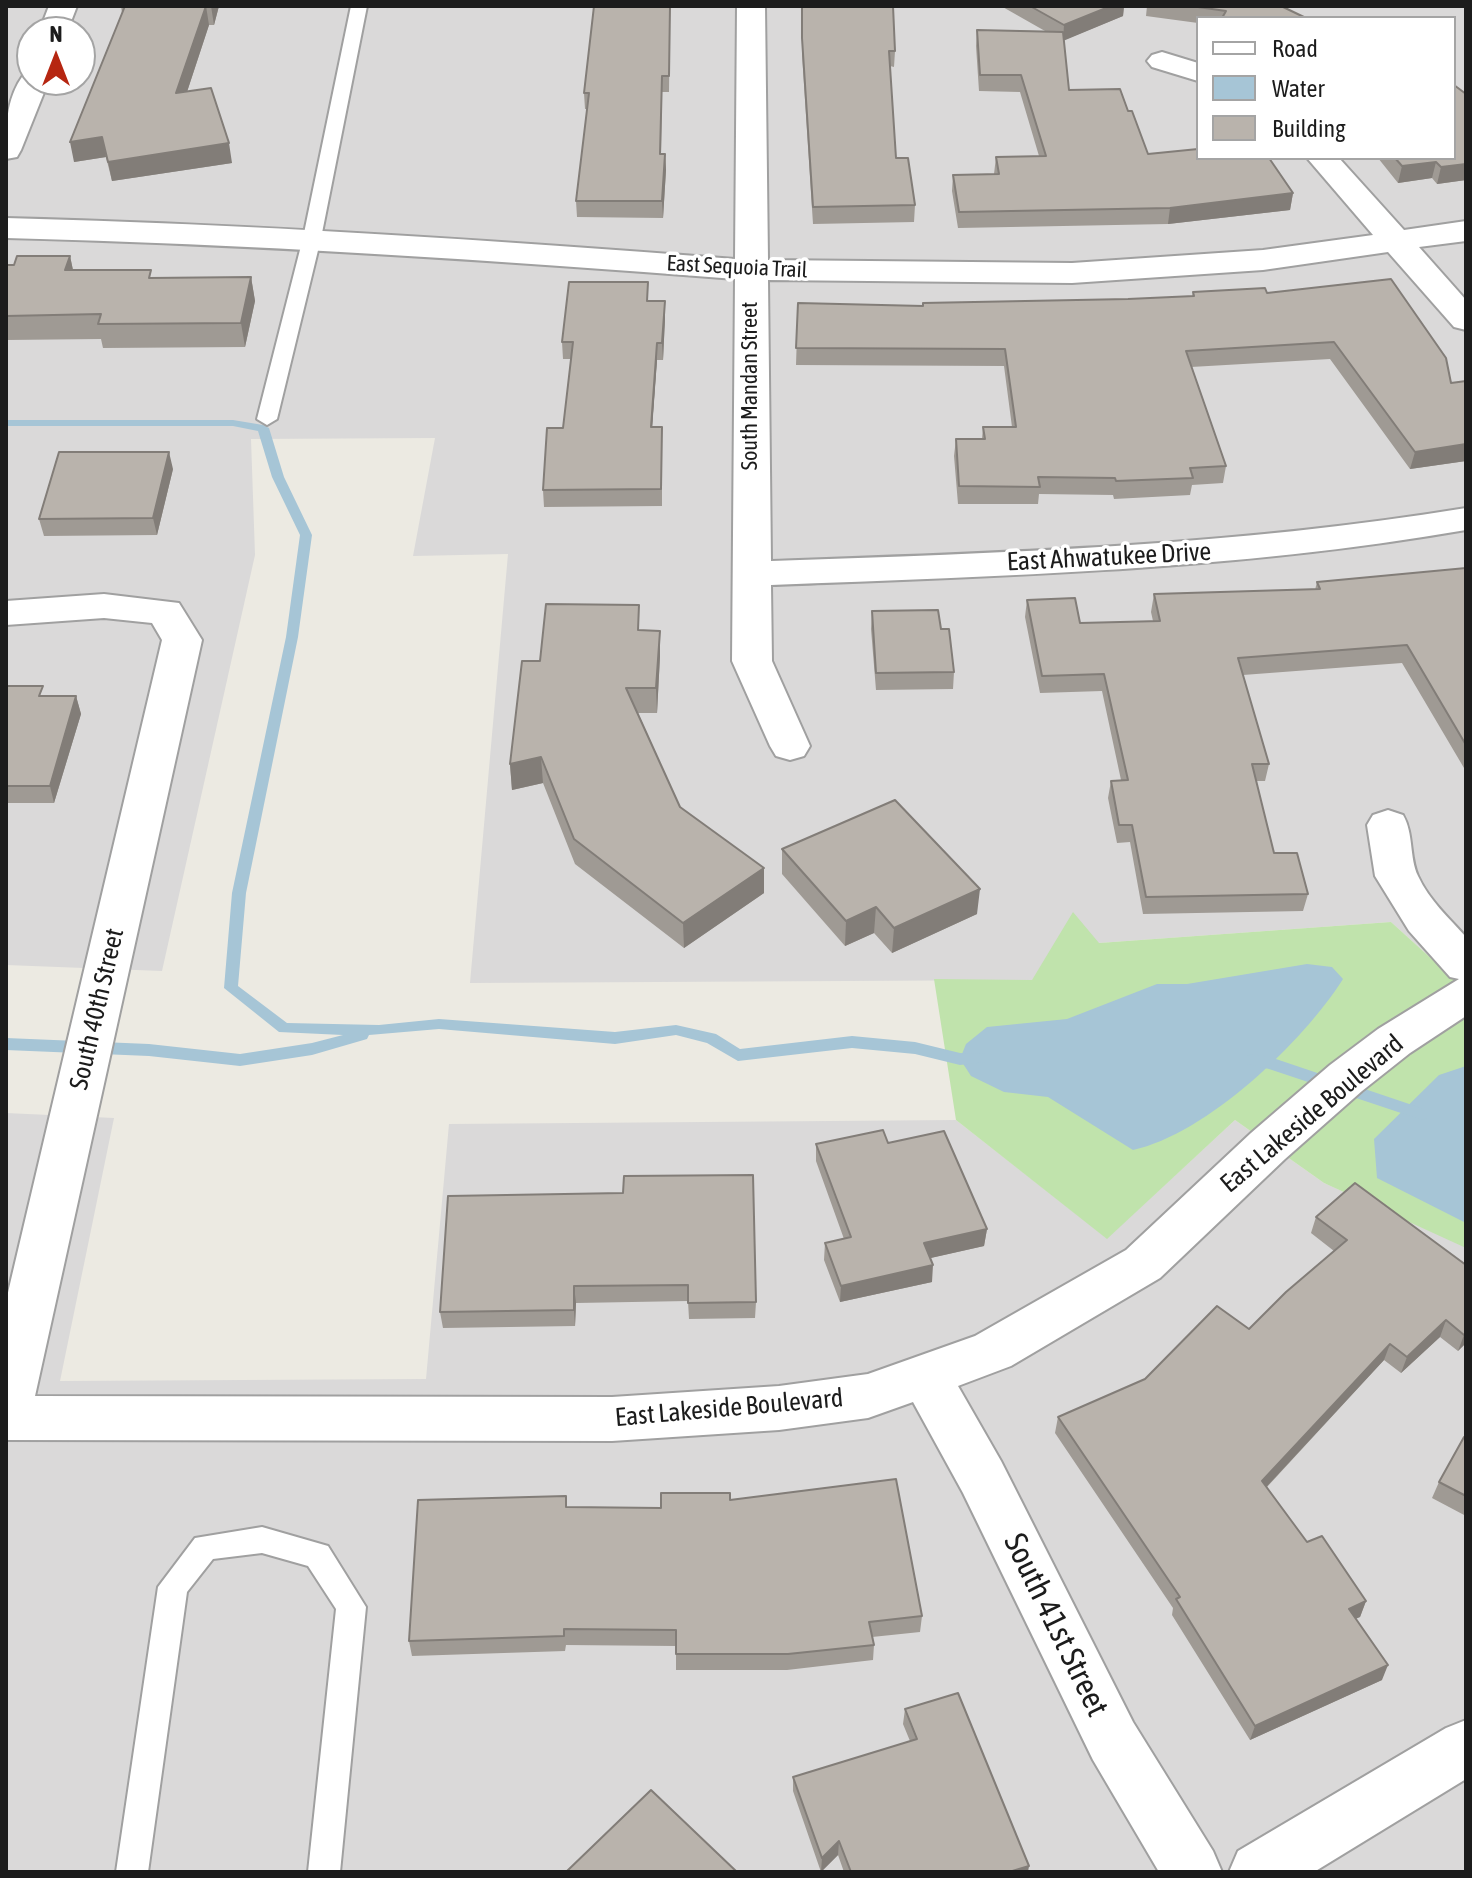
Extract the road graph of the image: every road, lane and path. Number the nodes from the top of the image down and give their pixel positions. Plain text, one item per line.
1 (359, 6) edge
2 (751, 6) edge
3 (1162, 61) dead end
4 (1196, 71) edge
5 (28, 96) edge
6 (6, 150) edge
7 (1324, 160) edge
8 (6, 228) edge
9 (1466, 231) edge
10 (312, 238) junction
11 (1396, 243) junction
12 (749, 270) junction
13 (1466, 320) edge
14 (267, 419) dead end
15 (1466, 519) edge
16 (750, 574) junction
17 (6, 613) edge
18 (790, 746) dead end
19 (1388, 825) dead end
20 (1460, 988) edge
21 (925, 1375) junction
22 (6, 1410) edge
23 (6, 1418) edge
24 (1466, 1747) edge
25 (132, 1872) edge
26 (324, 1872) edge
27 (1192, 1872) edge
28 (1259, 1872) edge

1 - 10 lane
2 - 12 street, South Mandan Street
3 - 4 street
5 - 6 street
7 - 11 street
8 - 10 street, East Sequoia Trail
9 - 11 street, East Sequoia Trail
10 - 12 street, East Sequoia Trail
10 - 14 lane
11 - 12 street, East Sequoia Trail
11 - 13 street
12 - 16 street, South Mandan Street
15 - 16 street, East Ahwatukee Drive
16 - 18 street, South Mandan Street
17 - 22 street, South 40th Street
19 - 20 street
20 - 21 street, East Lakeside Boulevard
21 - 23 street, East Lakeside Boulevard
21 - 27 street, South 41st Street
24 - 28 street
25 - 26 lane

